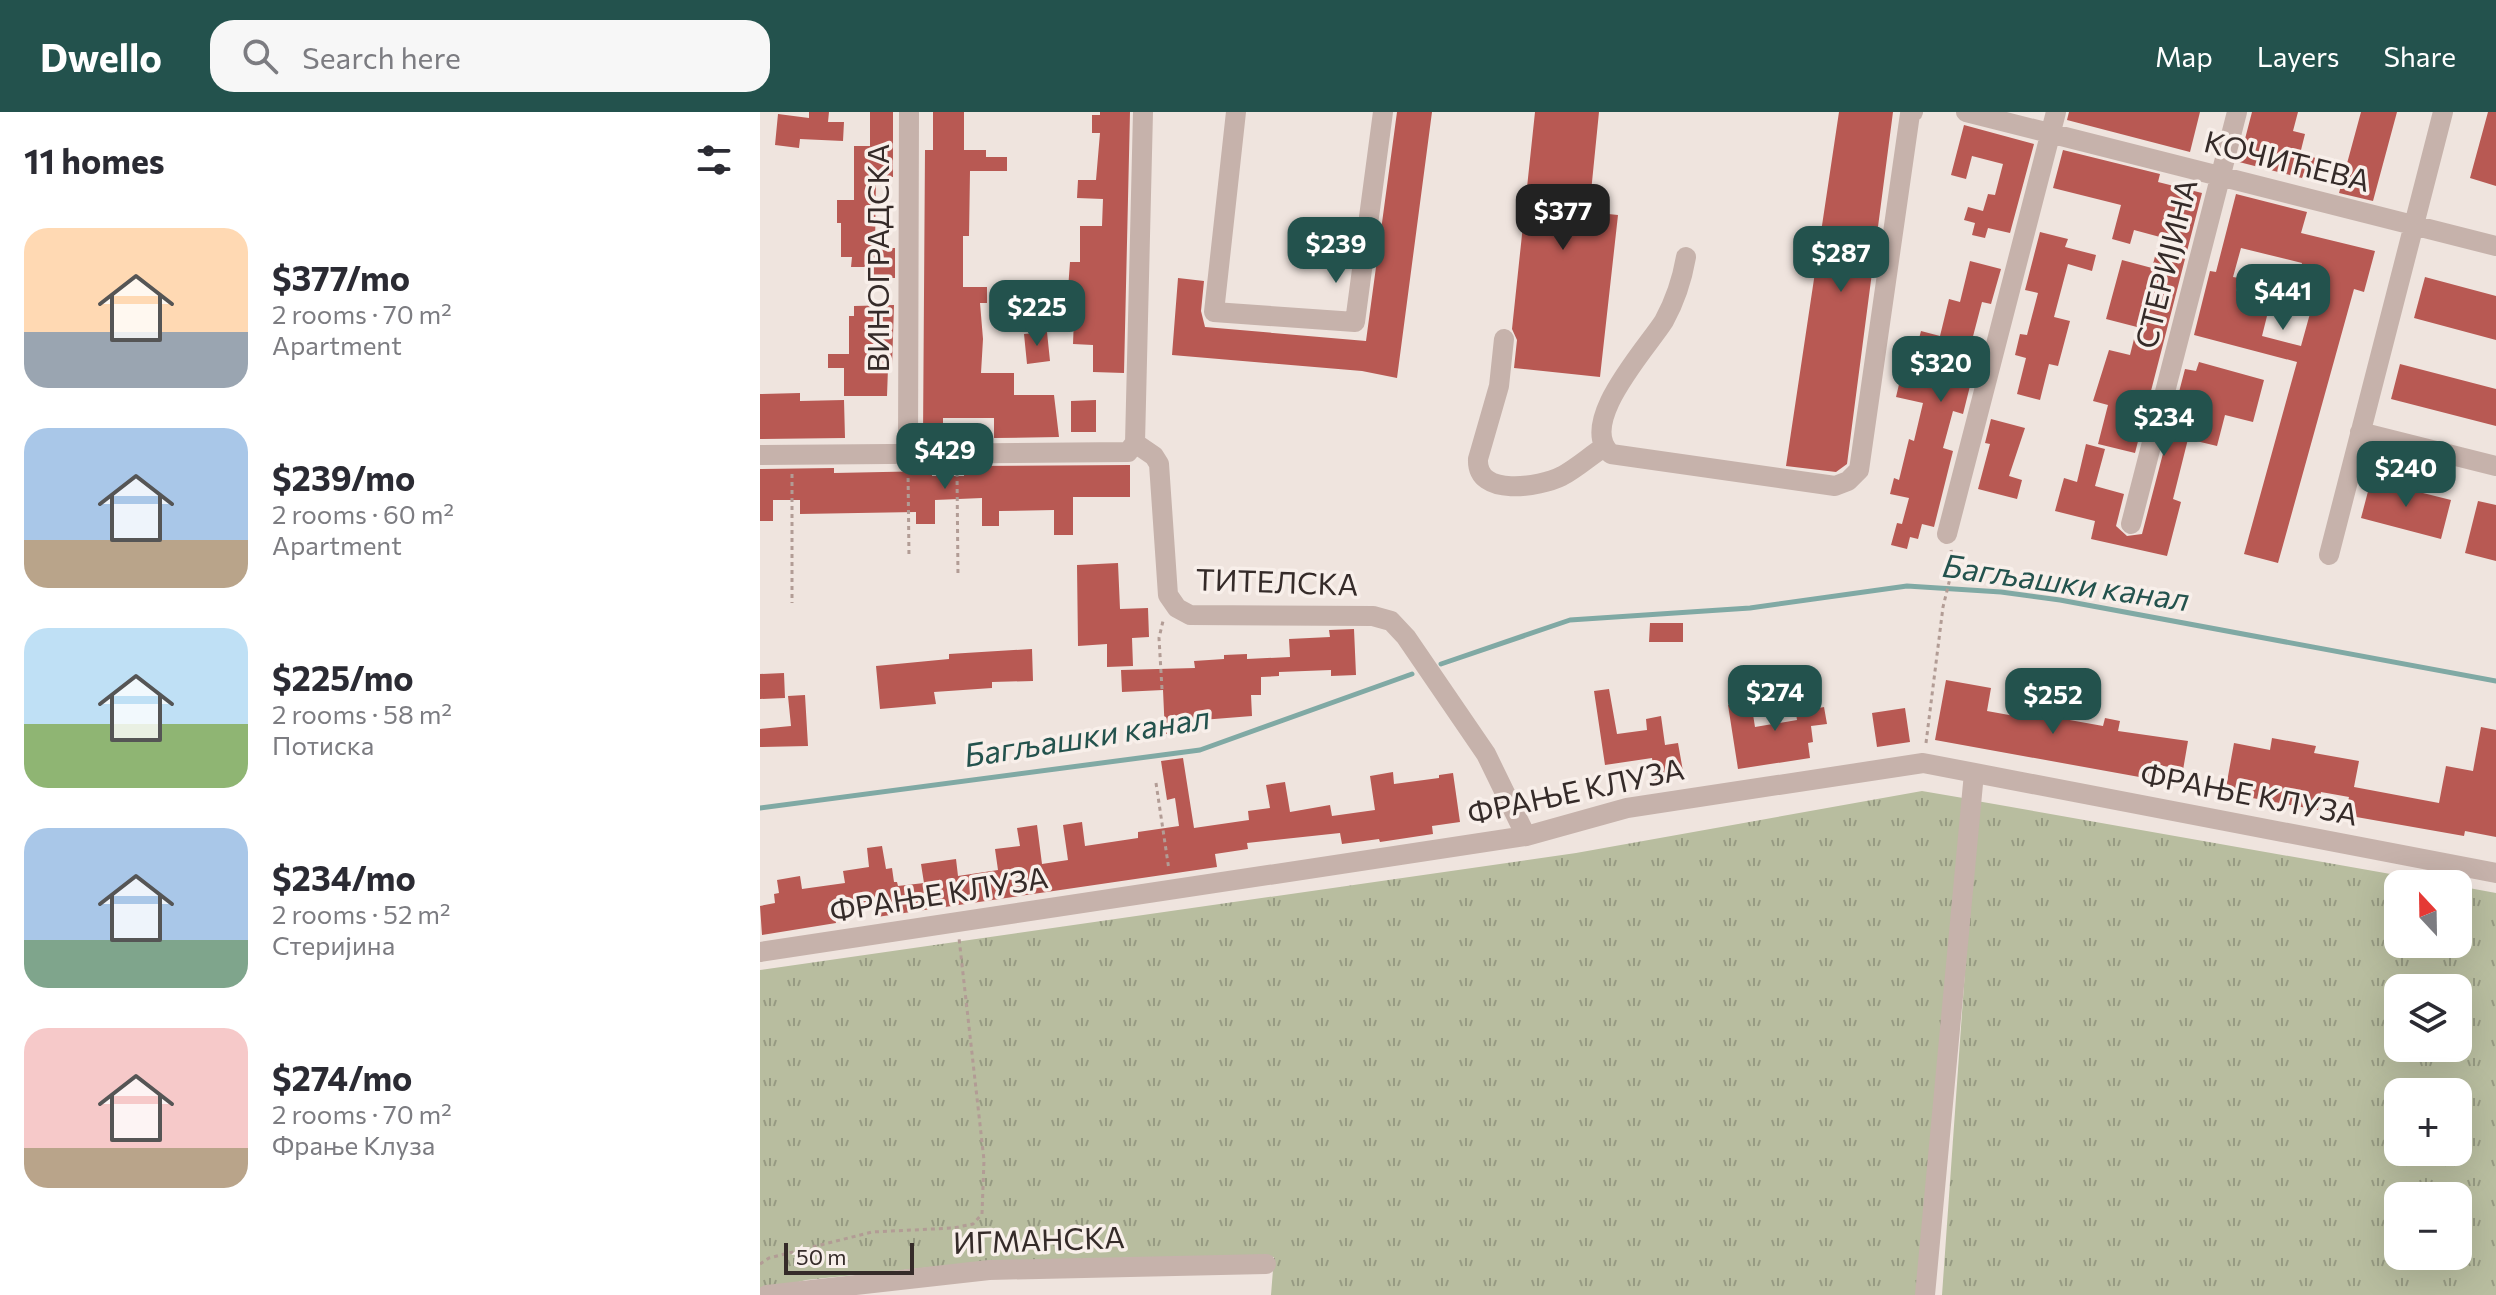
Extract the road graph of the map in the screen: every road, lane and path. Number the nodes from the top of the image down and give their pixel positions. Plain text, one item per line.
1 (909, 112) edge
2 (1143, 112) edge
3 (1236, 112) edge
4 (1383, 112) edge
5 (1913, 112) edge
6 (1968, 112) edge
7 (2056, 112) edge
8 (2237, 112) edge
9 (2443, 112) edge
10 (2051, 133) junction
11 (2220, 176) junction
12 (2413, 225) junction
13 (2496, 246) edge
14 (1686, 257) dead end
15 (1504, 339) dead end
16 (2360, 432) junction
17 (1135, 443) junction
18 (1604, 447) junction
19 (908, 453) junction
20 (956, 453) junction
21 (760, 455) edge
22 (792, 455) junction
23 (2496, 466) edge
24 (2131, 524) dead end
25 (1947, 534) dead end
26 (2329, 555) dead end
27 (909, 558) dead end
28 (1954, 562) dead end
29 (958, 577) dead end
30 (1168, 595) junction
31 (792, 603) dead end
32 (1162, 689) dead end
33 (1923, 763) junction
34 (1974, 773) junction
35 (1156, 783) dead end
36 (1526, 836) junction
37 (2496, 873) edge
38 (1172, 890) junction
39 (957, 923) junction
40 (760, 952) edge
41 (760, 1264) edge
42 (1266, 1264) dead end
43 (767, 1295) edge
44 (1925, 1295) edge

1 - 19 street, ВИНОГРАДСКА
2 - 17 street
3 - 4 street
5 - 18 street
6 - 10 street, КОЧИЋЕВА
7 - 10 street
8 - 11 street, СТЕРИЈИНА
9 - 12 street
10 - 11 street, КОЧИЋЕВА
10 - 25 street
11 - 12 street, КОЧИЋЕВА
11 - 24 street, СТЕРИЈИНА
12 - 13 street, КОЧИЋЕВА
12 - 16 street
14 - 18 street
15 - 18 street
16 - 23 street
16 - 26 street
17 - 20 street
17 - 30 street, ТИТЕЛСКА
19 - 20 street
19 - 22 street
19 - 27 path
20 - 29 path
21 - 22 street
22 - 31 path
28 - 33 path
30 - 32 path
30 - 36 street, ТИТЕЛСКА
33 - 34 street, ФРАЊЕ КЛУЗА
33 - 36 street, ФРАЊЕ КЛУЗА
34 - 37 street, ФРАЊЕ КЛУЗА
34 - 44 street
35 - 38 path
36 - 38 street, ФРАЊЕ КЛУЗА
38 - 39 street, ФРАЊЕ КЛУЗА
39 - 40 street, ФРАЊЕ КЛУЗА
39 - 41 path
42 - 43 street, ИГМАНСКА

